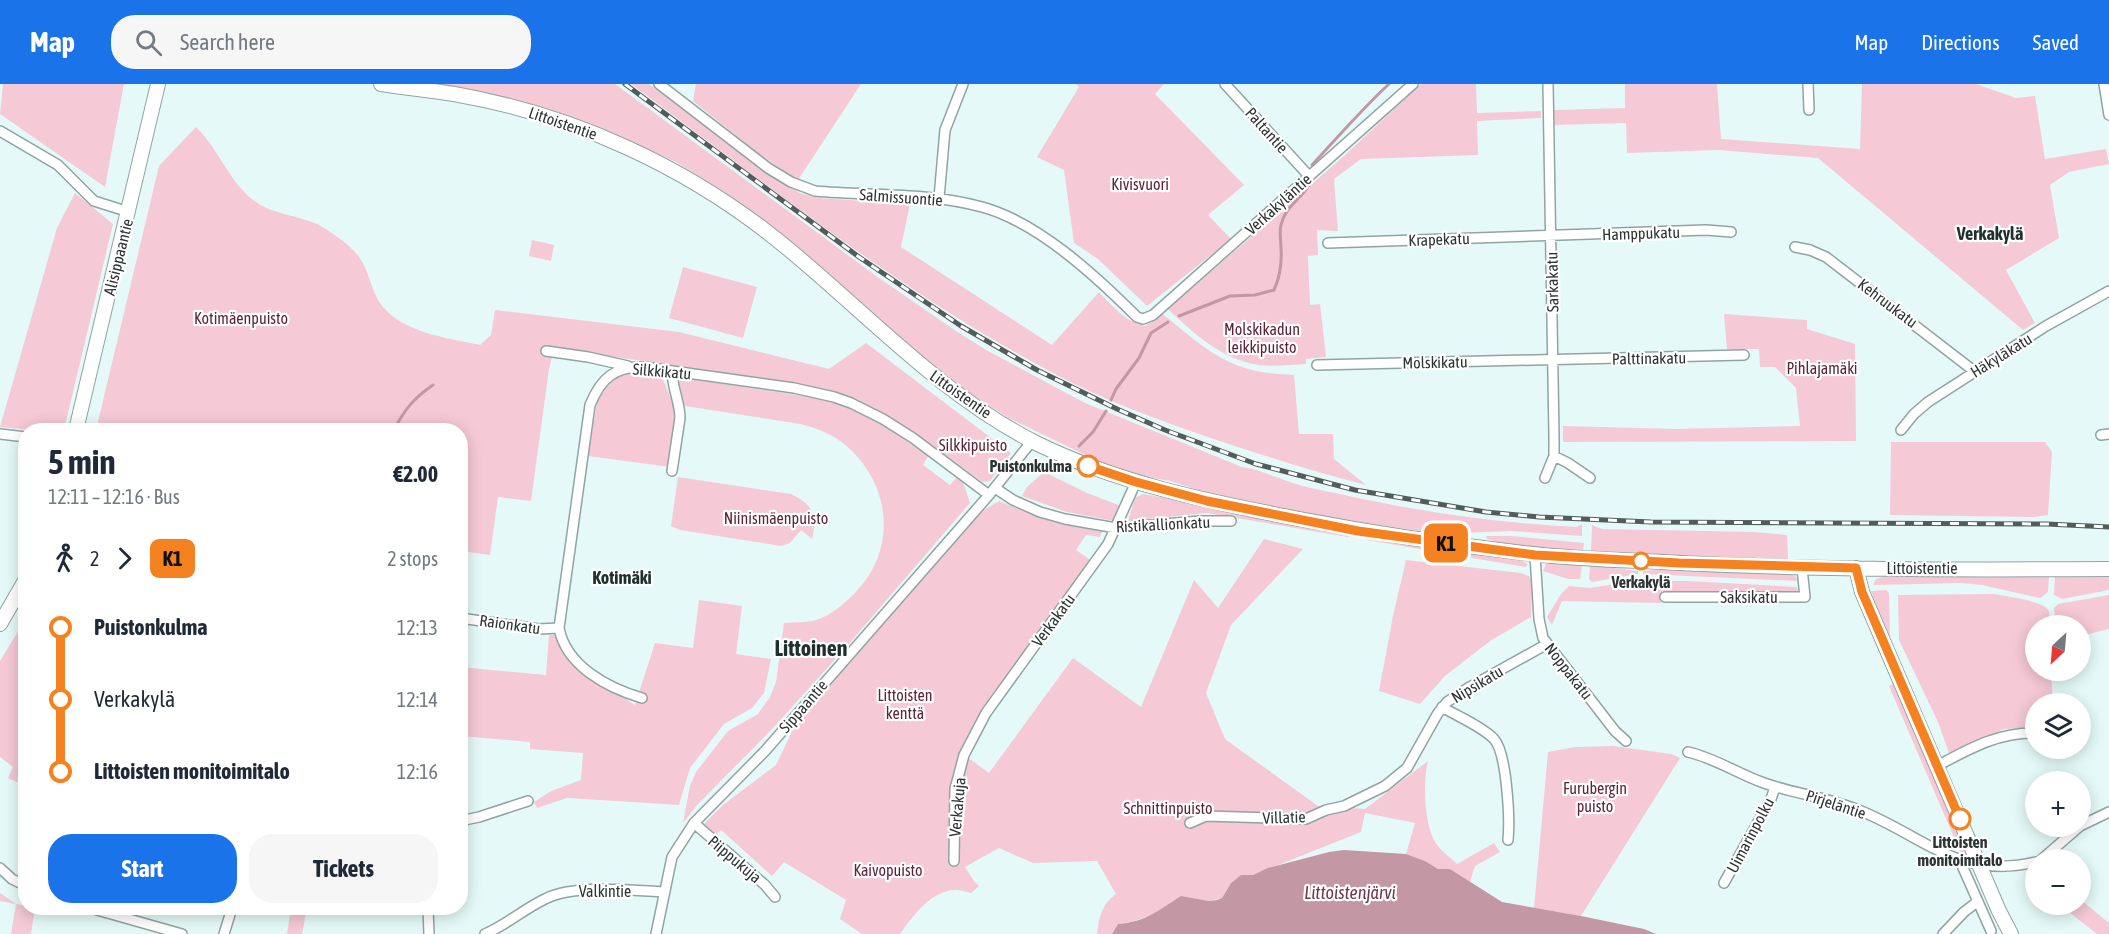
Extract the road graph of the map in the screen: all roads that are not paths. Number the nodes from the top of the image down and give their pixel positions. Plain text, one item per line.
1 (158, 84) edge
2 (381, 84) edge
3 (659, 84) edge
4 (963, 84) edge
5 (1225, 84) edge
6 (1413, 84) edge
7 (1548, 84) edge
8 (1808, 84) edge
9 (2104, 84) edge
10 (1809, 110) dead end
11 (2109, 115) edge
12 (0, 130) edge
13 (1309, 176) junction
14 (939, 198) junction
15 (129, 212) junction
16 (1731, 232) dead end
17 (1551, 235) junction
18 (1328, 243) dead end
19 (1795, 247) dead end
20 (2109, 291) edge
21 (1140, 319) joint
22 (546, 351) dead end
23 (1744, 356) dead end
24 (1553, 360) junction
25 (1317, 365) dead end
26 (630, 367) junction
27 (672, 371) junction
28 (1974, 371) junction
29 (78, 423) edge
30 (1901, 430) dead end
31 (0, 434) edge
32 (18, 436) edge
33 (1032, 441) junction
34 (1554, 456) junction
35 (672, 471) dead end
36 (1545, 478) dead end
37 (1590, 478) dead end
38 (1136, 482) junction
39 (992, 492) junction
40 (1231, 522) dead end
41 (1116, 528) junction
42 (1535, 555) junction
43 (1802, 568) junction
44 (1856, 568) junction
45 (2109, 569) edge
46 (18, 593) edge
47 (1665, 597) dead end
48 (468, 619) edge
49 (0, 624) edge
50 (558, 628) junction
51 (1547, 644) junction
52 (642, 698) dead end
53 (1442, 707) junction
54 (2025, 733) edge
55 (1626, 741) dead end
56 (1688, 752) dead end
57 (964, 754) joint
58 (1937, 766) junction
59 (1775, 787) junction
60 (1374, 790) joint
61 (528, 801) dead end
62 (2109, 813) edge
63 (468, 819) edge
64 (2091, 821) edge
65 (694, 823) junction
66 (1190, 823) dead end
67 (2067, 837) edge
68 (1508, 840) dead end
69 (2054, 849) edge
70 (954, 861) dead end
71 (1960, 861) junction
72 (2025, 863) edge
73 (1980, 866) junction
74 (0, 868) edge
75 (18, 882) edge
76 (1724, 883) dead end
77 (664, 892) junction
78 (775, 897) dead end
79 (1977, 902) junction
80 (116, 915) edge
81 (230, 915) edge
82 (428, 915) edge
83 (1991, 931) dead end
84 (182, 934) edge
85 (224, 934) edge
86 (429, 934) edge
87 (485, 934) edge
88 (656, 934) edge
89 (1943, 934) edge
90 (2011, 934) edge

1 - 15 street, Alisippaantie
2 - 33 street, Littoistentie
3 - 14 street, Salmissuontie
4 - 14 street
5 - 13 street, Paltantie
6 - 13 street, Verkakyläntie
7 - 17 street, Sarkakatu
8 - 10 street
9 - 11 street
12 - 15 street
13 - 21 street, Verkakyläntie
14 - 21 street, Salmissuontie
15 - 29 street, Alisippaantie
16 - 17 street, Hamppukatu
17 - 18 street, Krapekatu
17 - 24 street, Sarkakatu
19 - 28 street, Kehruukatu
20 - 28 street, Häkyläkatu
22 - 26 street
23 - 24 street, Palttinakatu
24 - 25 street, Molskikatu
24 - 34 street, Sarkakatu
26 - 27 street, Silkkikatu
26 - 50 street, Silkkikatu
27 - 35 street
27 - 39 street, Silkkikatu
28 - 30 street, Häkyläkatu
31 - 32 street
33 - 38 street, Littoistentie
33 - 39 street, Sippaantie
34 - 36 street, Sarkakatu
34 - 37 street
38 - 41 street, Verkakatu
38 - 42 street, Littoistentie
39 - 41 street, Ristikallionkatu
39 - 65 street, Sippaantie
40 - 41 street, Ristikallionkatu
41 - 57 street, Verkakatu
42 - 43 street, Littoistentie
42 - 51 street, Noppakatu
43 - 44 street, Littoistentie
43 - 47 street, Saksikatu
44 - 45 street, Littoistentie
44 - 58 street
46 - 49 street
48 - 50 street, Raionkatu
50 - 52 street
51 - 53 street, Nipsikatu
51 - 55 street, Noppakatu
53 - 60 street, Nipsikatu
53 - 68 street
54 - 58 street
56 - 59 street, Pirjeläntie
57 - 70 street, Verkakuja
58 - 73 street
59 - 71 street, Pirjeläntie
59 - 76 street, Uimarinpolku
60 - 66 street, Villatie
61 - 63 street
62 - 64 street
65 - 77 street, Sippaantie
65 - 78 street, Piippukuja
67 - 69 street
71 - 73 street, Pirjeläntie
71 - 79 street
72 - 73 street, Pirjeläntie
73 - 90 street
74 - 75 street
77 - 87 street, Valkintie
77 - 88 street, Sippaantie
79 - 83 street
79 - 89 street
80 - 84 street
81 - 85 street
82 - 86 street

